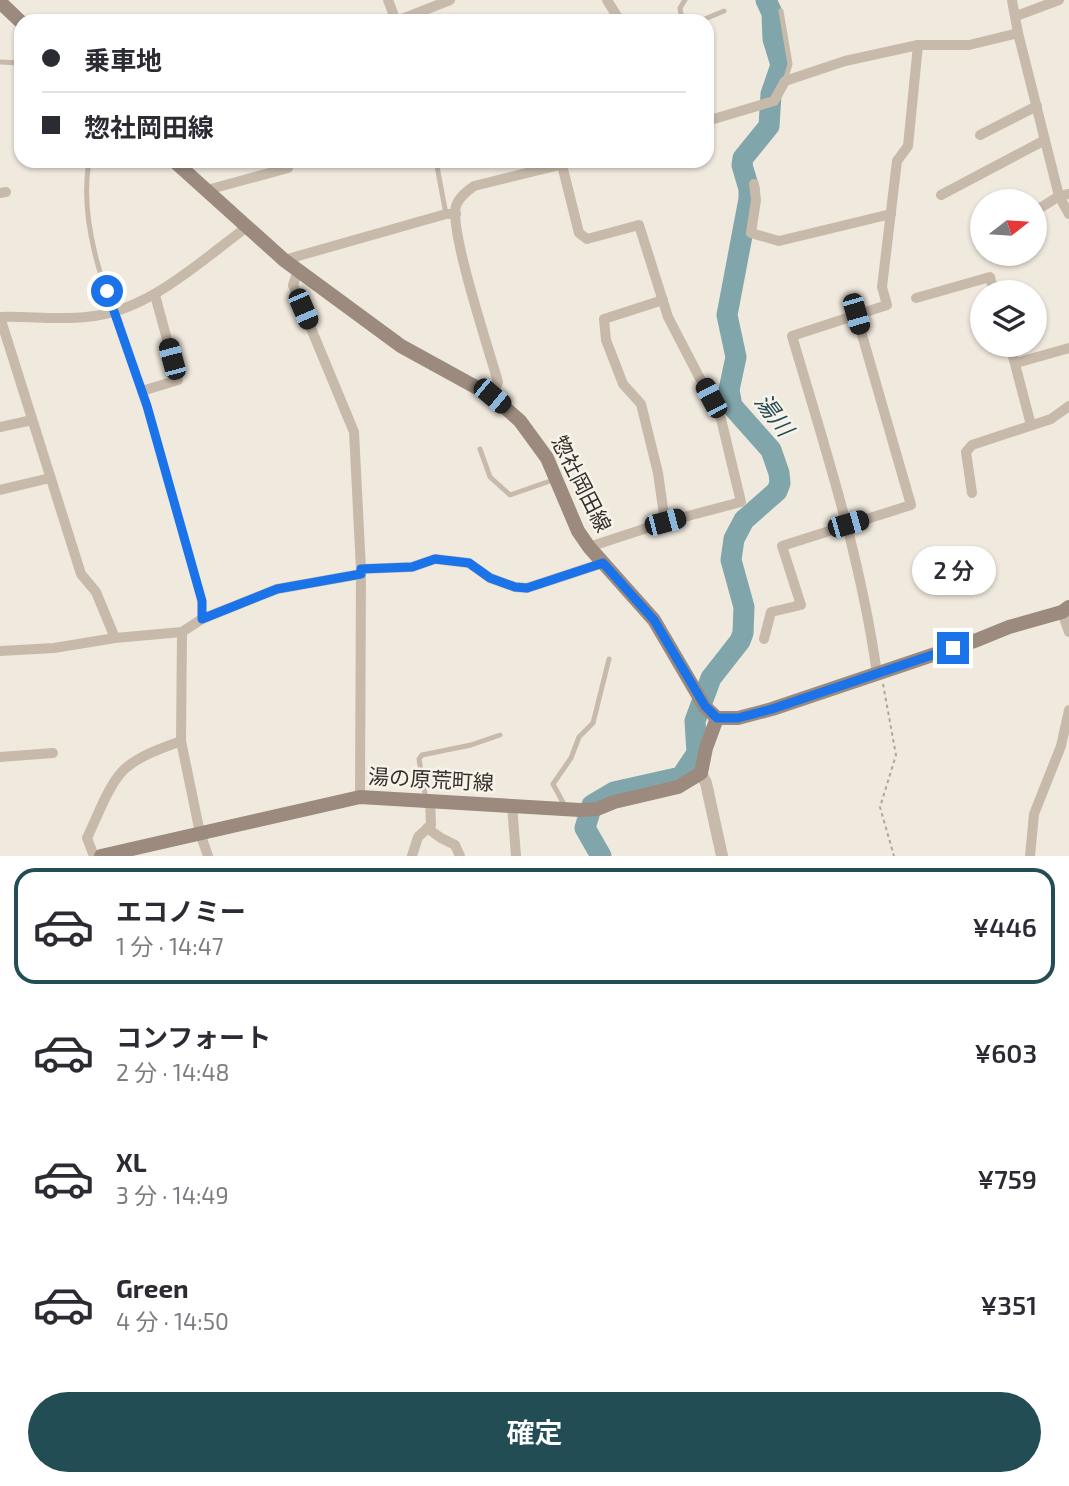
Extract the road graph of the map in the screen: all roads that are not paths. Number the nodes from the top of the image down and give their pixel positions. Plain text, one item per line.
1 (450, 0) edge
2 (1012, 0) edge
3 (1059, 0) edge
4 (0, 2) edge
5 (724, 10) dead end
6 (782, 11) dead end
7 (414, 14) edge
8 (714, 14) edge
9 (14, 15) edge
10 (1016, 16) junction
11 (1018, 33) junction
12 (918, 45) junction
13 (785, 81) junction
14 (1037, 106) junction
15 (714, 119) edge
16 (980, 135) dead end
17 (1045, 141) junction
18 (88, 168) edge
19 (182, 168) edge
20 (288, 168) dead end
21 (438, 168) edge
22 (546, 168) edge
23 (563, 168) edge
24 (754, 184) dead end
25 (207, 190) junction
26 (941, 195) dead end
27 (1064, 195) edge
28 (1047, 205) edge
29 (451, 214) junction
30 (891, 214) junction
31 (1069, 214) edge
32 (247, 227) junction
33 (284, 260) junction
34 (298, 271) junction
35 (970, 283) edge
36 (155, 295) junction
37 (916, 298) dead end
38 (663, 300) junction
39 (114, 311) junction
40 (856, 314) junction
41 (0, 317) edge
42 (1069, 348) edge
43 (1014, 357) edge
44 (1016, 363) junction
45 (142, 391) junction
46 (492, 396) junction
47 (1069, 406) edge
48 (32, 420) junction
49 (1031, 425) junction
50 (0, 427) edge
51 (480, 449) dead end
52 (50, 478) junction
53 (555, 479) junction
54 (0, 490) edge
55 (972, 493) dead end
56 (665, 522) junction
57 (848, 524) junction
58 (589, 547) junction
59 (603, 563) junction
60 (361, 571) junction
61 (1065, 609) edge
62 (202, 619) junction
63 (182, 632) junction
64 (1069, 632) edge
65 (115, 638) junction
66 (764, 639) dead end
67 (0, 651) edge
68 (609, 659) dead end
69 (879, 673) junction
70 (1069, 710) edge
71 (717, 718) junction
72 (500, 736) dead end
73 (181, 741) junction
74 (53, 753) dead end
75 (0, 757) edge
76 (701, 773) junction
77 (360, 797) junction
78 (428, 799) junction
79 (512, 805) junction
80 (566, 809) junction
81 (427, 828) junction
82 (200, 833) junction
83 (94, 856) edge
84 (101, 856) edge
85 (208, 856) edge
86 (412, 856) edge
87 (460, 856) edge
88 (516, 856) edge
89 (722, 856) edge
90 (1030, 856) edge

1 - 7 street
2 - 10 street
3 - 10 street
4 - 9 main road
5 - 8 lane
6 - 13 lane
10 - 11 street
11 - 12 street
11 - 14 street
12 - 13 street
12 - 30 street
13 - 15 street
14 - 16 street
14 - 17 street
17 - 26 street
17 - 27 street
18 - 39 lane
19 - 25 main road, 惣社岡田線
20 - 25 street
21 - 29 lane
22 - 29 street
23 - 38 street
24 - 30 street
25 - 32 main road, 惣社岡田線
27 - 28 street
27 - 31 street
29 - 33 street
29 - 46 street
30 - 40 street
32 - 33 main road, 惣社岡田線
32 - 36 street
33 - 34 main road, 惣社岡田線
34 - 46 main road, 惣社岡田線
34 - 60 street
35 - 37 street
36 - 39 street
36 - 45 street
38 - 56 street
38 - 56 street
39 - 41 street
39 - 45 lane
40 - 57 street
40 - 57 street
41 - 48 street
42 - 44 street
43 - 44 street
44 - 49 street
45 - 62 lane
46 - 53 main road, 惣社岡田線
47 - 49 street
48 - 50 street
48 - 52 street
49 - 55 street
51 - 53 lane
52 - 54 street
52 - 65 street
53 - 58 main road, 惣社岡田線
56 - 58 street
57 - 66 street
57 - 69 street
58 - 59 main road, 惣社岡田線
59 - 60 street
59 - 71 main road, 惣社岡田線
60 - 62 street
60 - 77 street
61 - 64 street
61 - 69 main road
62 - 63 street
63 - 65 street
63 - 73 street
65 - 67 street
68 - 80 lane
69 - 71 main road
70 - 90 street
71 - 76 main road
72 - 78 lane
73 - 82 street
73 - 83 street
74 - 75 street
76 - 80 main road, 湯の原荒町線
76 - 89 street
77 - 78 main road, 湯の原荒町線
77 - 82 main road, 湯の原荒町線
78 - 79 main road, 湯の原荒町線
78 - 81 street
79 - 80 main road, 湯の原荒町線
79 - 88 street
81 - 86 street
81 - 87 street
82 - 84 main road, 湯の原荒町線
82 - 85 street

